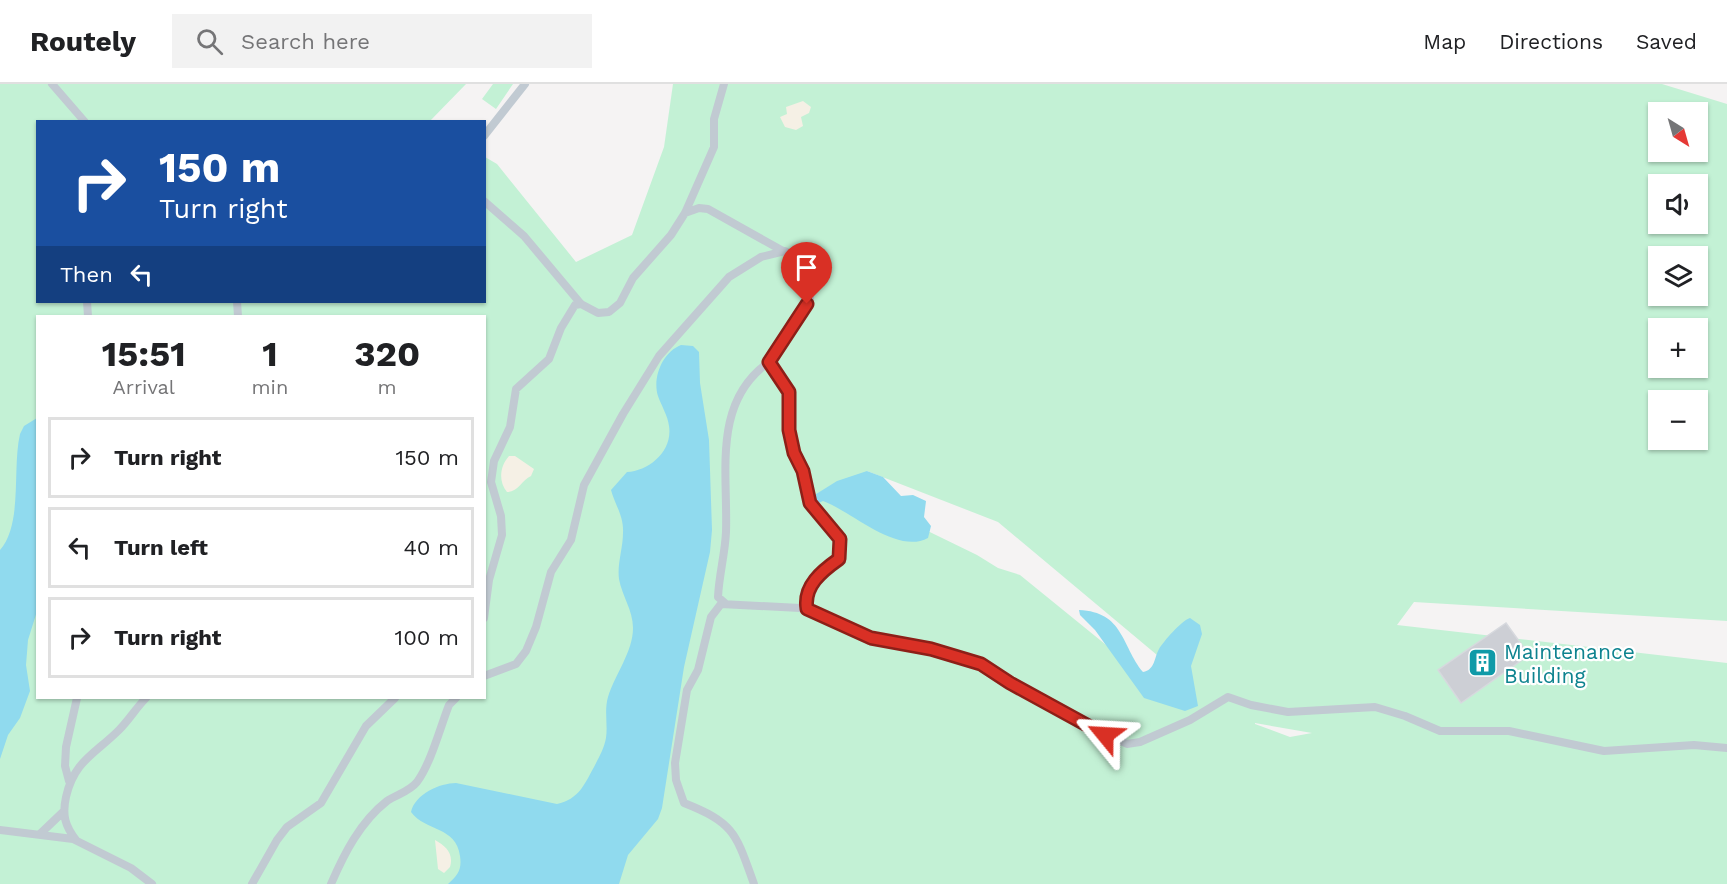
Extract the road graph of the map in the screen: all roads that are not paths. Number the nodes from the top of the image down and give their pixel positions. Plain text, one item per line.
1 (52, 84) edge
2 (525, 84) edge
3 (724, 84) edge
4 (83, 120) edge
5 (486, 133) edge
6 (486, 203) edge
7 (685, 213) junction
8 (783, 251) junction
9 (581, 304) junction
10 (769, 362) junction
11 (718, 597) junction
12 (486, 603) edge
13 (726, 604) junction
14 (807, 609) junction
15 (714, 610) junction
16 (486, 675) edge
17 (77, 699) edge
18 (145, 699) edge
19 (394, 699) edge
20 (455, 699) edge
21 (1727, 748) edge
22 (65, 752) junction
23 (82, 762) junction
24 (69, 782) junction
25 (63, 812) junction
26 (0, 830) edge
27 (41, 833) junction
28 (76, 840) junction
29 (152, 884) edge
30 (252, 884) edge
31 (331, 884) edge
32 (754, 884) edge

1 - 4 lane
2 - 5 lane
3 - 7 lane
6 - 9 lane
7 - 8 lane
7 - 9 lane
8 - 10 lane
8 - 16 lane
9 - 12 lane
10 - 11 lane
10 - 14 lane
11 - 13 lane
11 - 15 lane
13 - 14 lane
13 - 15 lane
14 - 21 lane
15 - 32 lane
17 - 22 lane
18 - 23 lane
19 - 30 lane
20 - 31 lane
22 - 23 lane
22 - 24 lane
23 - 24 lane
24 - 25 lane
25 - 27 lane
25 - 28 lane
26 - 27 lane
27 - 28 lane
28 - 29 lane

